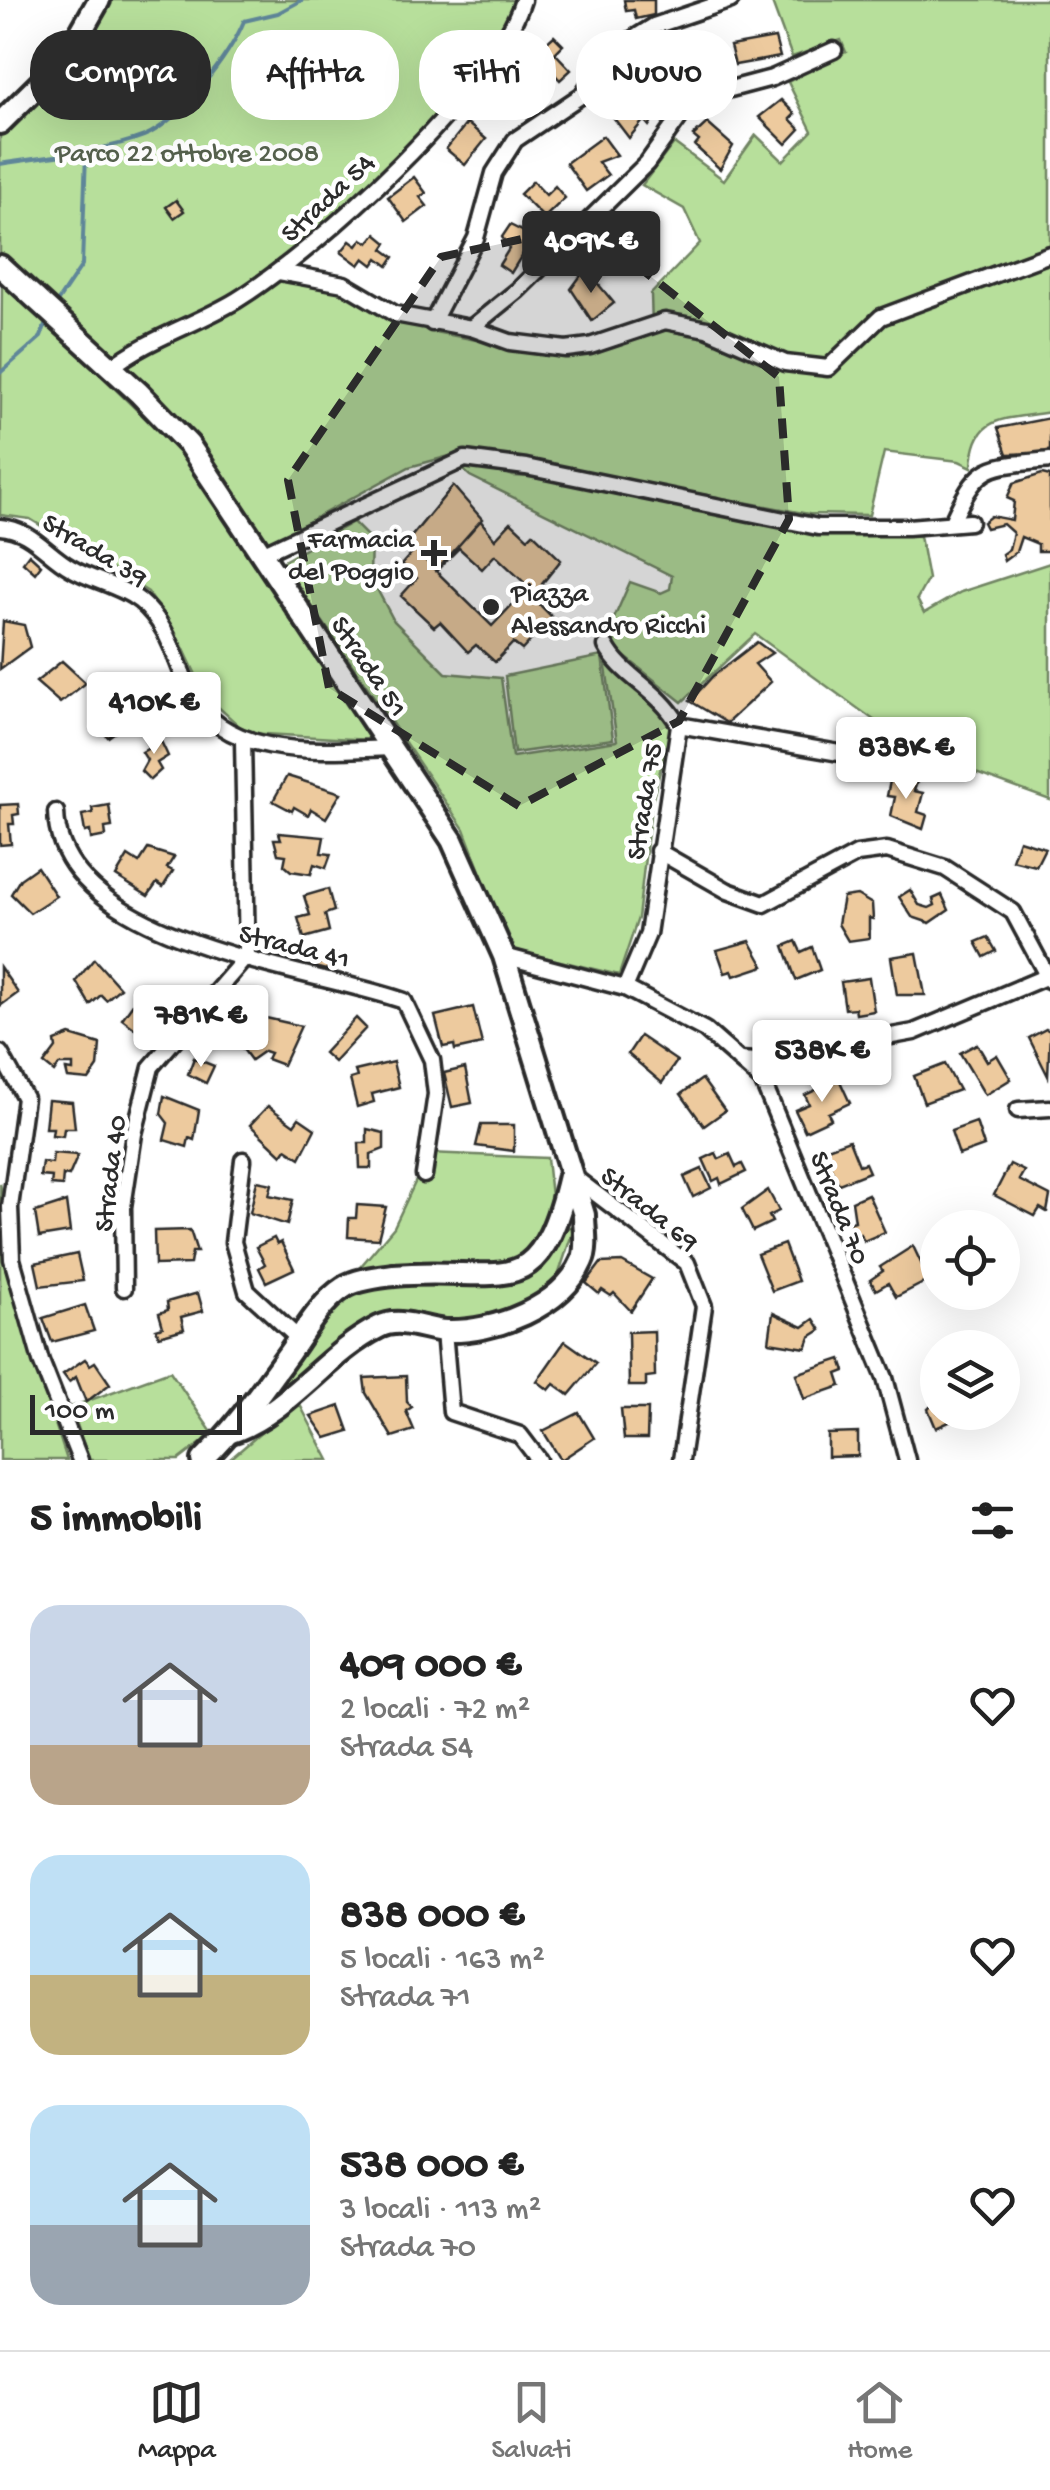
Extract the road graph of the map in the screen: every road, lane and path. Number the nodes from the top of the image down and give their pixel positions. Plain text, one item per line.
1 (99, 0) edge
2 (523, 0) edge
3 (732, 0) edge
4 (834, 50) dead end
5 (0, 123) edge
6 (1050, 254) edge
7 (0, 267) edge
8 (278, 272) junction
9 (432, 324) junction
10 (472, 328) junction
11 (110, 369) junction
12 (1050, 460) edge
13 (952, 522) junction
14 (970, 522) dead end
15 (0, 527) edge
16 (264, 554) junction
17 (606, 646) dead end
18 (679, 725) junction
19 (243, 740) junction
20 (393, 748) junction
21 (846, 754) dead end
22 (56, 812) dead end
23 (658, 850) junction
24 (246, 956) junction
25 (504, 956) junction
26 (1049, 978) edge
27 (625, 988) junction
28 (0, 1053) edge
29 (739, 1060) junction
30 (1050, 1108) edge
31 (1018, 1110) dead end
32 (243, 1160) dead end
33 (570, 1174) junction
34 (424, 1175) dead end
35 (124, 1288) dead end
36 (444, 1331) junction
37 (298, 1339) junction
38 (232, 1432) junction
39 (80, 1460) edge
40 (204, 1460) edge
41 (538, 1460) edge
42 (681, 1460) edge
43 (907, 1460) edge

1 - 5 street
2 - 8 street, Strada 54
3 - 9 street
4 - 10 street
6 - 10 street
7 - 11 street, Strada 51
8 - 9 street
8 - 11 street, Strada 54
9 - 10 street
11 - 16 street, Strada 51
12 - 13 street
13 - 14 street
13 - 16 street
15 - 19 street, Strada 39
16 - 20 street, Strada 51
17 - 18 street, Strada 75
18 - 21 street
18 - 23 street, Strada 75
19 - 20 street, Strada 39
19 - 24 street
20 - 25 street, Strada 51
22 - 24 street, Strada 41
23 - 26 street
23 - 27 street, Strada 75
24 - 34 street, Strada 41
24 - 35 street, Strada 40
25 - 27 street, Strada 70
25 - 33 street, Strada 51
26 - 29 street
27 - 29 street, Strada 70
28 - 39 street
29 - 43 street, Strada 70
30 - 31 street
32 - 37 street
33 - 36 street, Strada 51
33 - 37 street, Strada 51
33 - 42 street, Strada 69
36 - 38 street, Strada 51
36 - 41 street
37 - 38 street, Strada 51
38 - 40 street, Strada 51

